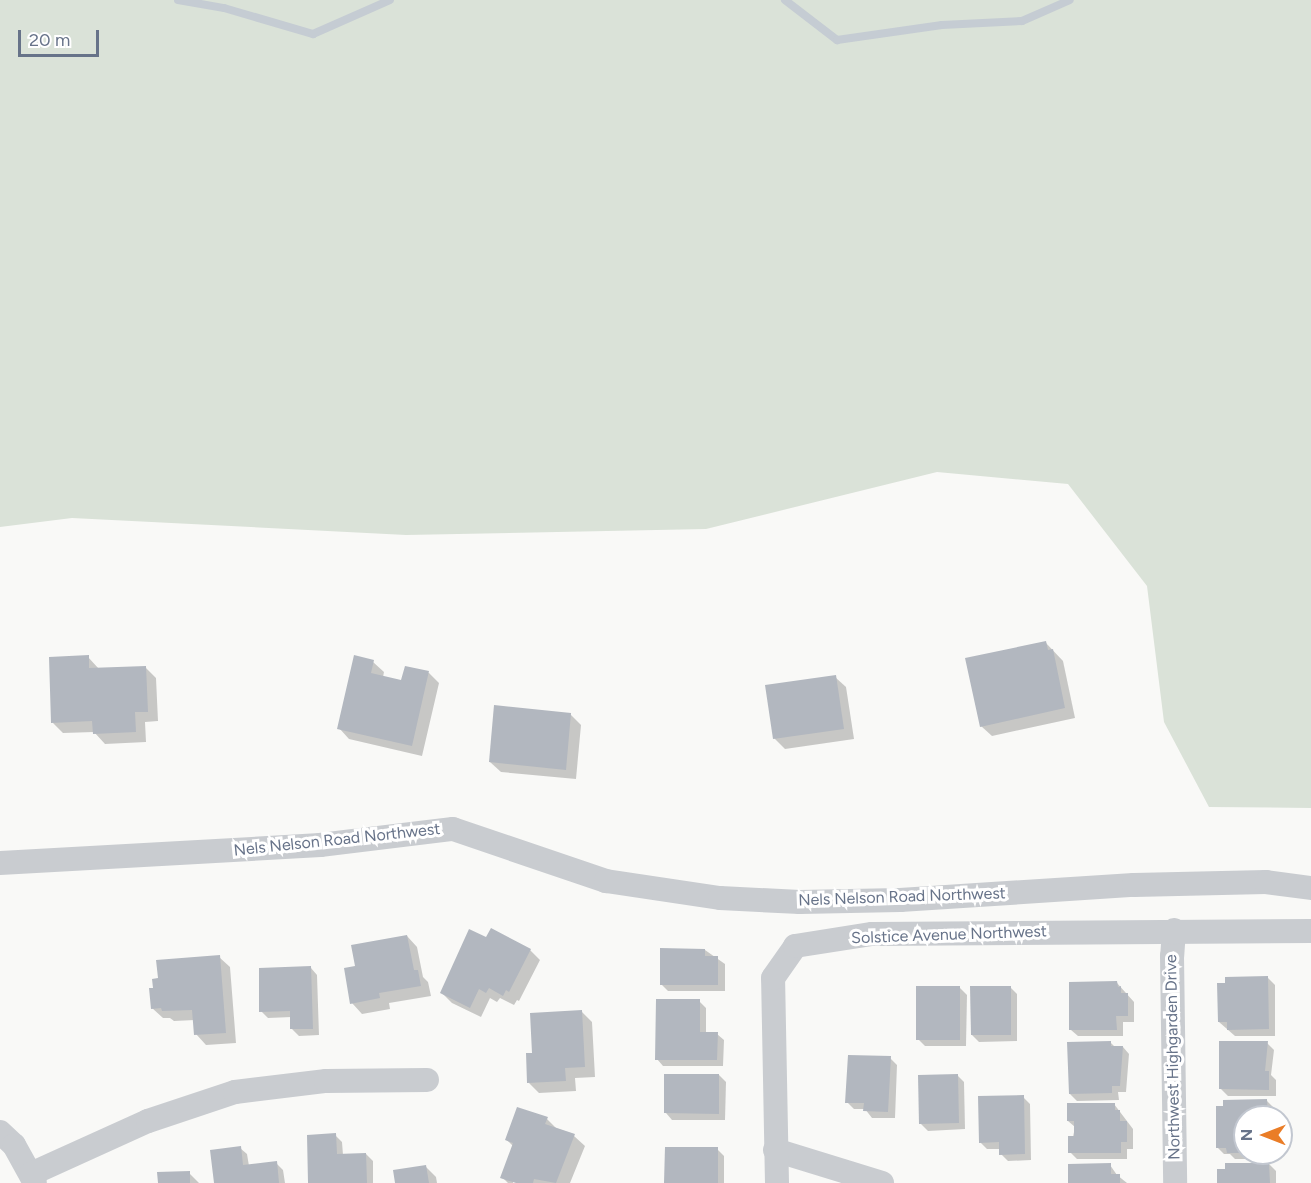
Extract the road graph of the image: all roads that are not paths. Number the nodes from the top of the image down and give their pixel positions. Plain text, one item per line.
1 (0, 863) edge
2 (1311, 888) edge
3 (1174, 930) junction
4 (1311, 931) edge
5 (427, 1080) dead end
6 (0, 1132) edge
7 (775, 1150) junction
8 (33, 1179) edge
9 (777, 1183) edge
10 (882, 1183) edge
11 (1175, 1183) edge

1 - 2 street, Nels Nelson Road Northwest
3 - 4 street, Solstice Avenue Northwest
3 - 7 street, Solstice Avenue Northwest
3 - 11 street, Northwest Highgarden Drive
5 - 8 street
6 - 8 street
7 - 9 street, Solstice Avenue Northwest
7 - 10 street

